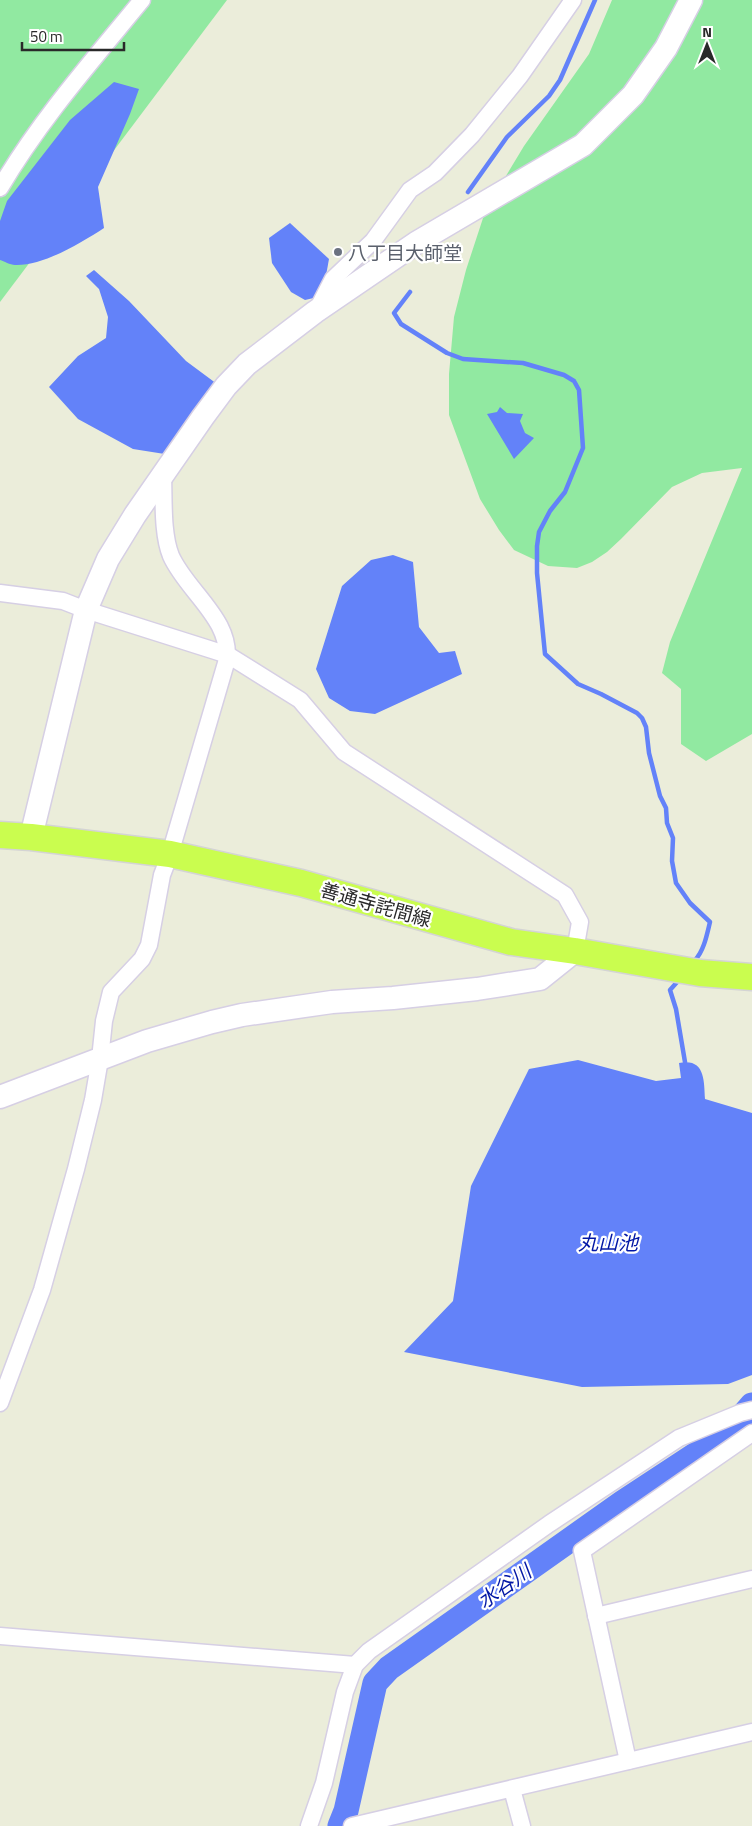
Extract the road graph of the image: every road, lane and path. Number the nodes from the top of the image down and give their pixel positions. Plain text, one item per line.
1 (142, 0) edge
2 (573, 0) edge
3 (691, 0) edge
4 (0, 188) edge
5 (316, 312) junction
6 (163, 476) junction
7 (0, 592) edge
8 (86, 610) junction
9 (228, 655) junction
10 (0, 835) edge
11 (31, 837) junction
12 (170, 854) junction
13 (575, 951) junction
14 (752, 978) edge
15 (100, 1059) junction
16 (0, 1097) edge
17 (0, 1403) edge
18 (752, 1410) edge
19 (752, 1433) edge
20 (752, 1579) edge
21 (596, 1616) junction
22 (0, 1636) edge
23 (355, 1665) junction
24 (752, 1732) edge
25 (628, 1761) junction
26 (512, 1789) junction
27 (395, 1821) edge
28 (309, 1826) edge
29 (352, 1826) edge
30 (522, 1826) edge

1 - 4 street
2 - 5 street
3 - 5 street
5 - 6 street
6 - 8 street
6 - 9 street
7 - 8 street
8 - 9 street
8 - 11 street
9 - 12 street
9 - 13 street
10 - 11 main road, 善通寺詫間線
11 - 12 main road, 善通寺詫間線
12 - 13 main road, 善通寺詫間線
12 - 15 street
13 - 14 main road, 善通寺詫間線
13 - 15 street
15 - 16 street
15 - 17 street
18 - 23 street
19 - 21 street
20 - 21 street
21 - 25 street
22 - 23 street
23 - 28 street
24 - 25 street
25 - 26 street
26 - 27 street
26 - 30 street
27 - 29 street

